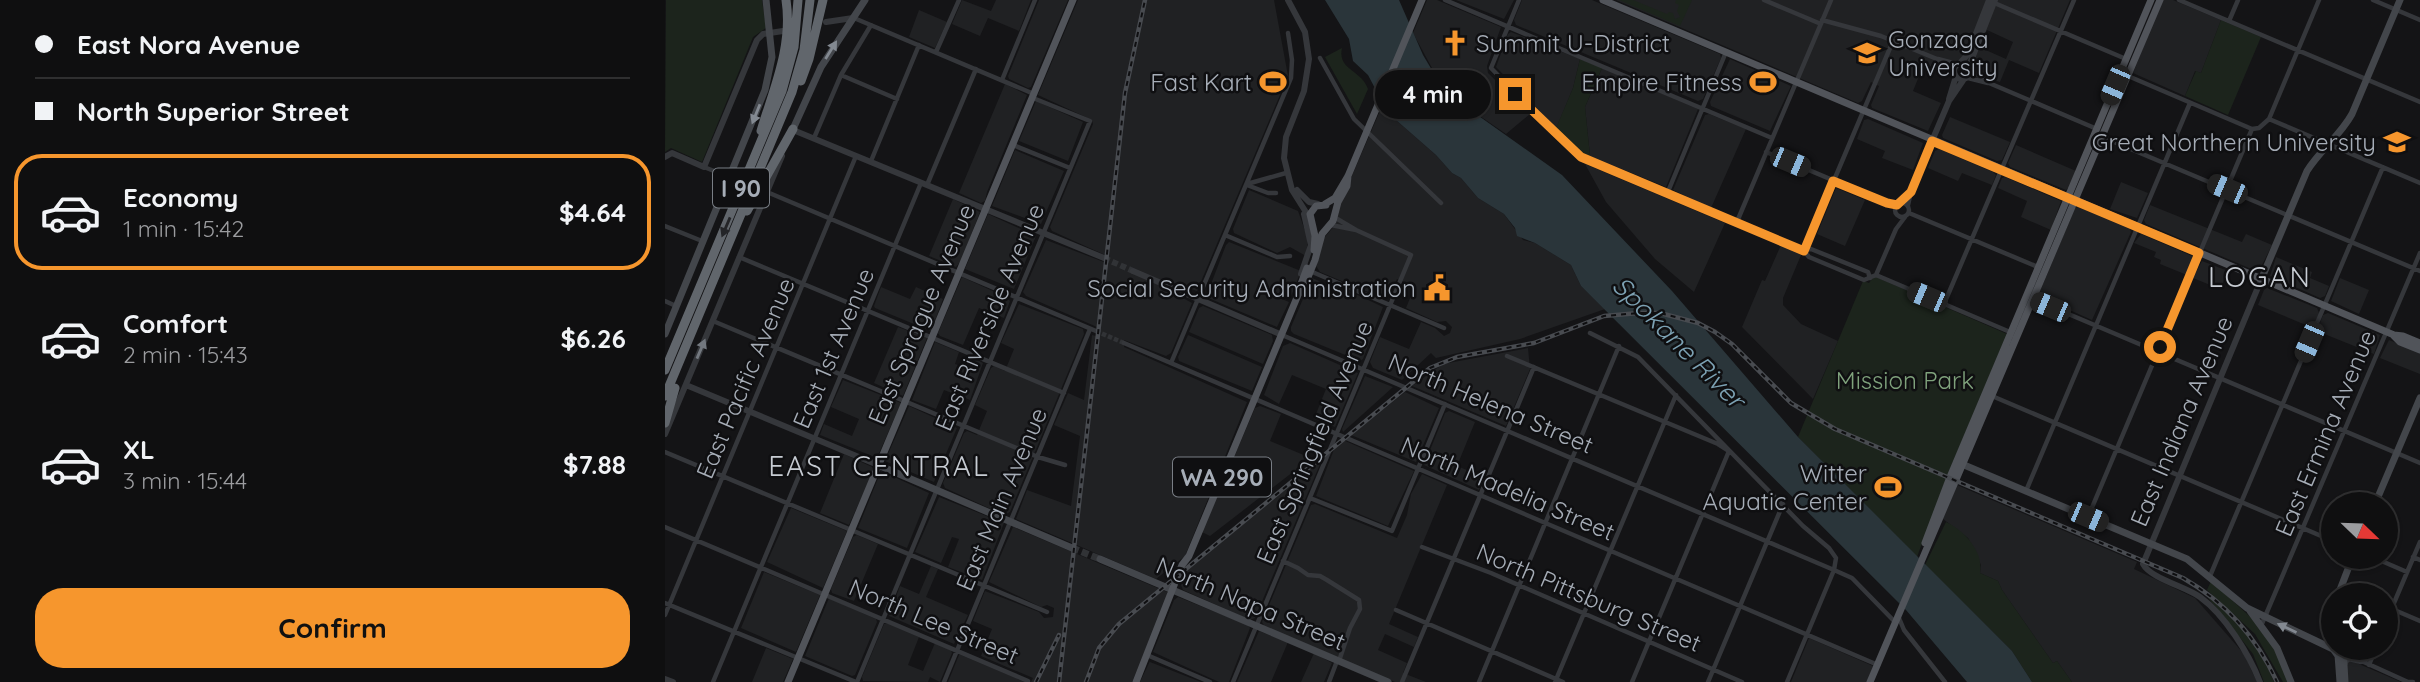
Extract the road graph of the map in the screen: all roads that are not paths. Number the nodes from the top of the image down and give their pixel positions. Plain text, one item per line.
1 (766, 0) edge
2 (786, 0) edge
3 (798, 0) edge
4 (810, 0) edge
5 (823, 0) edge
6 (865, 0) edge
7 (959, 0) edge
8 (1035, 0) edge
9 (1073, 0) edge
10 (1288, 0) edge
11 (1421, 0) edge
12 (1445, 0) edge
13 (1519, 0) edge
14 (1603, 0) edge
15 (1764, 0) edge
16 (1831, 0) edge
17 (2074, 0) edge
18 (2151, 0) edge
19 (2160, 0) edge
20 (2179, 0) edge
21 (2238, 0) edge
22 (2319, 0) edge
23 (2373, 0) edge
24 (2400, 0) edge
25 (1991, 1) edge
26 (2396, 10) junction
27 (853, 18) junction
28 (2420, 20) edge
29 (2229, 21) junction
30 (826, 22) dead end
31 (1822, 22) junction
32 (871, 25) junction
33 (1508, 26) junction
34 (783, 31) dead end
35 (2060, 31) junction
36 (770, 33) junction
37 (1288, 33) dead end
38 (1893, 41) junction
39 (919, 45) junction
40 (2298, 50) junction
41 (936, 52) junction
42 (1726, 52) junction
43 (1319, 58) dead end
44 (1937, 59) junction
45 (1959, 63) junction
46 (1970, 68) junction
47 (2127, 68) junction
48 (976, 69) junction
49 (1955, 74) junction
50 (841, 75) junction
51 (1966, 78) junction
52 (2367, 79) junction
53 (1002, 80) junction
54 (1796, 82) junction
55 (1989, 83) junction
56 (1033, 96) junction
57 (897, 99) junction
58 (1949, 100) junction
59 (2031, 101) junction
60 (2420, 102) edge
61 (2190, 103) junction
62 (1703, 108) junction
63 (1863, 111) junction
64 (2269, 119) junction
65 (793, 129) junction
66 (2252, 130) junction
67 (1366, 131) junction
68 (2100, 132) junction
69 (775, 133) junction
70 (814, 138) junction
71 (1772, 138) junction
72 (1932, 141) junction
73 (1012, 144) junction
74 (2329, 144) junction
75 (1766, 152) junction
76 (667, 155) edge
77 (856, 155) junction
78 (871, 161) junction
79 (2164, 163) junction
80 (704, 167) junction
81 (2383, 167) junction
82 (1070, 168) junction
83 (2001, 170) junction
84 (747, 173) junction
85 (1286, 173) junction
86 (1348, 176) junction
87 (730, 177) junction
88 (1833, 181) junction
89 (924, 183) junction
90 (2420, 183) edge
91 (1291, 184) junction
92 (1246, 185) junction
93 (2227, 189) junction
94 (767, 192) junction
95 (1911, 192) junction
96 (1276, 193) dead end
97 (1294, 194) junction
98 (1667, 194) junction
99 (2071, 199) junction
100 (1441, 202) dead end
101 (1321, 204) junction
102 (1908, 205) junction
103 (1897, 208) junction
104 (985, 209) junction
105 (1907, 215) junction
106 (1334, 216) junction
107 (2289, 216) junction
108 (830, 219) junction
109 (1310, 220) junction
110 (739, 221) junction
111 (1736, 224) junction
112 (665, 226) edge
113 (1329, 226) junction
114 (2137, 227) junction
115 (1895, 229) junction
116 (1356, 230) junction
117 (1043, 233) junction
118 (1225, 235) junction
119 (1972, 239) junction
120 (703, 242) junction
121 (2351, 242) junction
122 (894, 246) junction
123 (1804, 251) junction
124 (2199, 253) junction
125 (2420, 253) edge
126 (1290, 256) dead end
127 (739, 257) junction
128 (1104, 258) tunnel mouth
129 (2038, 267) junction
130 (2414, 268) junction
131 (1308, 270) junction
132 (1133, 271) tunnel mouth
133 (2420, 271) edge
134 (959, 273) junction
135 (1873, 276) junction
136 (2261, 280) junction
137 (803, 283) junction
138 (1299, 285) junction
139 (1298, 295) junction
140 (1017, 297) junction
141 (1198, 299) junction
142 (2033, 299) junction
143 (665, 301) edge
144 (1944, 304) junction
145 (1390, 305) junction
146 (677, 306) junction
147 (2324, 306) junction
148 (868, 310) junction
149 (713, 321) junction
150 (2095, 326) junction
151 (1444, 328) dead end
152 (2010, 332) junction
153 (1590, 333) dead end
154 (665, 334) edge
155 (2390, 334) junction
156 (1282, 335) junction
157 (932, 337) junction
158 (1124, 343) tunnel mouth
159 (2420, 343) edge
160 (676, 344) junction
161 (1619, 346) junction
162 (777, 347) junction
163 (2420, 350) edge
164 (683, 353) junction
165 (2158, 353) junction
166 (1507, 356) dead end
167 (990, 361) junction
168 (665, 362) edge
169 (1171, 363) junction
170 (1534, 367) junction
171 (1363, 369) junction
172 (665, 370) edge
173 (841, 374) junction
174 (2220, 378) junction
175 (686, 385) junction
176 (1065, 393) junction
177 (1598, 394) junction
178 (1989, 394) junction
179 (1675, 395) junction
180 (665, 396) edge
181 (1255, 398) junction
182 (2420, 398) edge
183 (905, 401) junction
184 (1445, 404) junction
185 (2283, 405) junction
186 (750, 412) junction
187 (1664, 422) junction
188 (665, 423) edge
189 (2054, 423) junction
190 (963, 426) junction
191 (1507, 431) junction
192 (2345, 431) junction
193 (665, 434) edge
194 (1336, 434) junction
195 (815, 439) junction
196 (2116, 449) junction
197 (1729, 451) junction
198 (665, 452) edge
199 (2397, 453) junction
200 (1038, 457) junction
201 (1572, 458) junction
202 (2420, 463) edge
203 (1960, 464) junction
204 (878, 465) junction
205 (1065, 465) dead end
206 (1418, 469) junction
207 (2179, 475) junction
208 (723, 476) junction
209 (1637, 486) junction
210 (936, 490) junction
211 (2026, 491) junction
212 (2380, 492) edge
213 (1481, 495) junction
214 (1310, 498) junction
215 (2242, 502) junction
216 (787, 503) junction
217 (1783, 504) junction
218 (1702, 514) junction
219 (2088, 517) junction
220 (1010, 521) junction
221 (1545, 523) junction
222 (665, 527) edge
223 (2304, 528) junction
224 (852, 530) junction
225 (2321, 536) edge
226 (696, 540) junction
227 (2420, 541) edge
228 (1767, 542) junction
229 (2150, 544) junction
230 (1422, 547) dead end
231 (1072, 548) tunnel mouth
232 (1610, 550) junction
233 (909, 554) junction
234 (2413, 557) junction
235 (1454, 558) junction
236 (1100, 559) tunnel mouth
237 (2420, 560) edge
238 (1283, 561) junction
239 (761, 567) junction
240 (2398, 568) edge
241 (1833, 570) junction
242 (2407, 572) junction
243 (2210, 576) junction
244 (1675, 578) junction
245 (985, 586) junction
246 (1519, 586) junction
247 (1175, 588) junction
248 (825, 594) junction
249 (2398, 594) edge
250 (667, 604) edge
251 (1740, 606) junction
252 (2247, 608) junction
253 (1396, 610) dead end
254 (1047, 612) dead end
255 (2398, 612) edge
256 (1583, 614) junction
257 (665, 615) edge
258 (883, 618) junction
259 (1897, 618) junction
260 (2266, 618) junction
261 (2420, 621) edge
262 (1426, 623) junction
263 (1256, 626) junction
264 (2261, 626) junction
265 (1904, 630) junction
266 (735, 631) junction
267 (1892, 631) junction
268 (1807, 635) junction
269 (1648, 642) junction
270 (2321, 642) edge
271 (957, 650) junction
272 (1491, 651) junction
273 (1147, 655) junction
274 (799, 658) junction
275 (2341, 660) edge
276 (2343, 660) edge
277 (2359, 660) edge
278 (2371, 660) edge
279 (1338, 661) junction
280 (2363, 662) junction
281 (2344, 664) junction
282 (1878, 665) junction
283 (2369, 665) junction
284 (1713, 670) junction
285 (665, 678) edge
286 (1028, 681) edge
287 (1556, 681) edge
288 (1871, 681) edge
289 (673, 682) edge
290 (713, 682) edge
291 (789, 682) edge
292 (856, 682) edge
293 (944, 682) edge
294 (1136, 682) edge
295 (1210, 682) edge
296 (1233, 682) edge
297 (1329, 682) edge
298 (1388, 682) edge
299 (1402, 682) edge
300 (1479, 682) edge
301 (1563, 682) edge
302 (1632, 682) edge
303 (1708, 682) edge
304 (1742, 682) edge
305 (1787, 682) edge
306 (1945, 682) edge
307 (2260, 682) edge
308 (2291, 682) edge
309 (2343, 682) edge
310 (2408, 682) edge
311 (2413, 682) edge

1 - 36 main road
2 - 84 highway
3 - 84 highway, I 90
4 - 69 highway, I 90
5 - 69 highway
6 - 27 main road
7 - 41 street
8 - 53 street
9 - 56 main road, East Sprague Avenue
10 - 85 street
11 - 67 main road, WA 290
12 - 33 street
13 - 33 street
14 - 42 main road
15 - 31 street
16 - 31 street
17 - 35 street
18 - 47 main road
19 - 47 main road
20 - 29 street
21 - 29 street
22 - 40 street
23 - 26 street
24 - 26 main road, East Indiana Avenue
25 - 35 street
25 - 45 street
25 - 46 street
26 - 28 street
26 - 52 main road, East Indiana Avenue
27 - 30 street
27 - 32 street
65 -> 27 main road
29 - 40 street
31 - 38 street
31 - 54 street
32 - 39 street
32 - 50 street
33 - 62 street
33 - 98 street
34 - 36 street
35 - 47 street
35 - 59 street
36 - 80 street
36 -> 87 main road
37 - 92 street
38 - 44 street
38 - 63 street
39 - 41 street
39 - 57 street
40 - 52 street
40 - 64 street
41 - 48 street
42 - 54 main road
42 - 62 street
43 - 67 street
44 - 45 street
44 - 49 street
45 - 46 street
45 - 49 street
46 - 51 street
46 - 55 street
47 - 61 street
47 - 68 main road
48 - 53 street
48 - 89 street, East 1st Avenue
49 - 51 street
49 - 58 street
50 - 57 street
50 - 70 street
51 - 55 street
51 - 58 street
52 - 60 street
52 - 74 main road, East Indiana Avenue
53 - 56 street
54 - 63 main road
54 - 71 street
55 - 59 street
56 - 73 main road, East Sprague Avenue
56 - 82 street, East Riverside Avenue
57 - 78 street
58 - 72 street
59 - 68 street
59 - 83 street
61 - 66 street
61 - 79 street
62 - 71 street
62 - 98 street
63 - 72 main road
63 - 88 street
64 - 66 street
64 - 74 street
65 - 70 street
65 - 94 street
65 - 110 highway
66 - 93 street
67 - 86 main road, WA 290
67 - 100 street
68 - 79 street
68 - 99 main road
68 - 99 main road
69 - 110 highway, I 90
70 - 77 street
71 - 75 street
72 - 83 main road
72 - 95 street
73 - 82 street
73 - 104 main road, East Sprague Avenue
74 - 81 street
74 - 107 main road, East Indiana Avenue
75 - 88 street
75 - 111 street
76 - 80 street
77 - 78 street
77 - 108 street, East Pacific Avenue
78 - 89 street
79 - 93 street
79 - 114 street
80 - 87 street
81 - 90 street
81 - 121 street
82 - 117 street, East Riverside Avenue
83 - 99 main road
83 - 119 street
84 -> 160 highway, I 90
85 - 91 street
85 - 92 street
86 - 101 main road, WA 290
86 - 106 main road, WA 290
87 - 120 main road
88 - 103 street
88 - 123 street
89 - 104 street
89 - 122 street, East 1st Avenue
91 - 97 street
91 - 101 street
92 - 96 street
92 - 118 street
93 - 107 street
93 - 124 street
94 - 108 street
94 - 127 street
95 - 102 street
95 - 103 street
97 - 109 street
97 - 138 street
98 - 111 street
99 - 114 main road
99 - 129 main road
99 - 142 main road
101 - 106 main road
101 - 109 main road, WA 290
102 - 103 street
102 - 105 street
103 - 105 street
103 - 115 street
104 - 117 street
104 - 134 main road, East Sprague Avenue
105 - 115 street
105 - 119 street
106 - 113 main road, WA 290
106 - 116 street
107 - 121 street
107 - 136 main road, East Indiana Avenue
108 - 122 street
108 - 137 street, East Pacific Avenue
109 - 113 main road
109 - 131 main road, WA 290
110 - 164 highway, I 90
111 - 123 street
112 - 120 street
113 - 116 street
113 - 131 main road, WA 290
114 - 124 main road
114 - 150 street
115 - 135 street
116 - 145 street, East Springfield Avenue
117 - 128 street
117 - 140 street, East Riverside Avenue
118 - 126 street
118 - 141 street
119 - 129 street
119 - 144 street
120 - 146 main road
121 - 130 street
121 - 147 street
122 - 134 street
122 - 148 street, East 1st Avenue
123 - 135 street
124 - 136 main road
124 - 165 street
125 - 130 street, East Ermina Avenue
127 - 137 street
127 - 149 street
129 - 152 main road
130 - 133 street
130 - 155 street, East Ermina Avenue
131 - 138 main road, WA 290
131 - 139 main road, WA 290
131 - 145 street
132 - 141 street, North Helena Street
134 - 140 street
134 - 157 main road, East Sprague Avenue
135 - 144 street
136 - 147 main road
136 - 174 street, East Indiana Avenue
137 - 148 street
137 - 162 street, East Pacific Avenue
138 - 139 main road, WA 290
139 - 156 main road, WA 290
140 - 167 street, East Riverside Avenue
140 - 176 street, East Main Avenue
141 - 156 street, North Helena Street
141 - 169 street
142 - 150 street
142 - 178 main road
143 - 146 street
144 - 152 street
145 - 151 street
145 - 171 street, East Springfield Avenue
146 - 154 main road
147 - 155 main road
147 - 185 street
148 - 157 street
148 - 173 street, East 1st Avenue
149 - 162 street
175 -> 149 street
150 - 165 street
150 - 189 street
152 - 178 main road
153 - 161 street
155 - 159 main road
155 - 163 main road
155 - 192 street, East Ermina Avenue
156 - 171 street, North Helena Street
156 - 181 main road, WA 290
157 - 167 street
157 - 183 main road, East Sprague Avenue
158 - 169 street, North Madelia Street
160 - 168 highway
160 - 172 highway, I 90
161 - 177 street
161 - 179 street
162 - 173 street
162 - 186 street, East Pacific Avenue
164 - 180 highway, I 90
164 - 188 highway
165 - 174 street
165 - 196 street
166 - 170 street
167 - 176 street
167 - 190 street, East Riverside Avenue
169 - 181 street, North Madelia Street
170 - 177 street
170 - 191 street
171 - 184 street, North Helena Street
171 - 194 street, East Springfield Avenue
173 - 183 street
173 - 195 street, East 1st Avenue
174 - 185 street
174 - 207 street, East Indiana Avenue
175 - 186 street
175 - 193 street
176 - 200 street, East Main Avenue
177 - 187 street
177 - 201 street
178 - 189 street
178 - 203 main road
179 - 187 street
179 - 197 street
181 - 194 street, North Madelia Street
181 - 247 main road, WA 290
182 - 199 main road
183 - 190 street
183 - 204 main road, East Sprague Avenue
184 - 191 street, North Helena Street
184 - 206 street
185 - 192 street
185 - 215 street
186 - 195 street
186 - 208 street, East Pacific Avenue
187 - 197 street
187 - 209 street
189 - 196 street
189 - 211 street
190 - 200 street
190 - 210 street, East Riverside Avenue
191 - 201 street, North Helena Street
191 - 213 street
192 - 199 street
192 - 223 street, East Ermina Avenue
194 - 206 street, North Madelia Street
194 - 214 street, East Springfield Avenue
195 - 204 street
195 - 216 street, East 1st Avenue
196 - 207 street
196 - 219 street
197 - 217 street
197 - 218 street
198 - 208 street
199 - 202 street
199 - 212 main road
200 - 205 street
200 - 220 street, East Main Avenue
201 - 209 street, North Helena Street
201 - 221 street
203 - 211 main road
203 - 259 main road
204 - 210 main road
204 - 224 main road, East Sprague Avenue
206 - 213 street, North Madelia Street
206 - 214 street
207 - 215 street
207 - 229 street, East Indiana Avenue
208 - 216 street
208 - 226 street, East Pacific Avenue
209 - 218 street, North Helena Street
209 - 232 street
210 - 220 main road
210 - 233 street, East Riverside Avenue
211 - 219 main road
213 - 221 street, North Madelia Street
213 - 235 street
214 - 238 street, East Springfield Avenue
215 - 223 street
215 - 243 street
216 - 224 street
216 - 239 street, East 1st Avenue
217 - 228 street
217 - 241 street
218 - 228 street, North Helena Street
218 - 244 street
219 - 229 main road
220 - 231 main road
220 - 245 street, East Main Avenue
221 - 232 street, North Madelia Street
221 - 246 street
222 - 226 street, North Lee Street
223 - 225 street
223 - 260 street, East Ermina Avenue
224 - 233 street
224 - 248 main road, East Sprague Avenue
226 - 239 street, North Lee Street
226 - 250 street, East Pacific Avenue
227 - 234 street
228 - 241 street, North Helena Street
228 - 251 street
229 - 243 main road
229 - 307 street, East Indiana Avenue
230 - 235 street, North Pittsburg Street
232 - 244 street, North Madelia Street
232 - 256 street
233 - 245 street
233 - 258 street, East Riverside Avenue
234 - 237 street
234 - 242 street
235 - 246 street, North Pittsburg Street
235 - 262 street
236 - 247 main road, North Napa Street
238 - 263 street, East Springfield Avenue
238 - 279 street
239 - 248 street, North Lee Street
239 - 266 street, East 1st Avenue
240 - 242 street
241 - 259 street, North Helena Street
241 - 268 street
242 - 249 street
243 - 252 main road
244 - 251 street, North Madelia Street
244 - 269 street
245 - 254 street
245 - 271 street, East Main Avenue
246 - 256 street, North Pittsburg Street
246 - 272 street
247 - 263 main road, North Napa Street
247 - 273 main road, WA 290
248 - 258 street, North Lee Street
248 - 274 main road, East Sprague Avenue
250 - 257 street, East Pacific Avenue
250 - 266 street
251 - 268 street, North Madelia Street
251 - 284 street
252 - 260 main road
252 - 264 main road
253 - 262 street
255 - 261 street
256 - 269 street, North Pittsburg Street
256 - 287 street
258 - 271 street, North Lee Street
258 - 292 street, East Riverside Avenue
259 - 265 street
259 - 267 main road
260 - 264 street, East Ermina Avenue
270 -> 260 main road
262 - 272 street
262 - 299 street
263 - 279 main road, North Napa Street
263 - 296 street, East Springfield Avenue
264 - 308 main road
265 - 267 street
265 - 306 street
266 - 274 street
266 - 290 street, East 1st Avenue
267 - 282 main road
268 - 282 street, North Madelia Street
268 - 305 street
269 - 284 street, North Pittsburg Street
269 - 302 street
271 - 286 street, North Lee Street
271 - 293 street, East Main Avenue
272 - 287 street
272 - 300 street
273 - 294 main road, WA 290
273 - 295 street
274 - 291 main road, East Sprague Avenue
274 - 292 street
275 - 309 main road
276 - 281 main road
277 - 280 street
278 - 283 street
279 - 297 street
279 - 298 main road, North Napa Street
280 - 281 street
280 - 283 street
281 - 309 main road
282 - 288 main road
283 - 310 street
284 - 303 street
284 - 304 street, North Pittsburg Street
285 - 289 street
287 - 301 street
310 - 311 street

